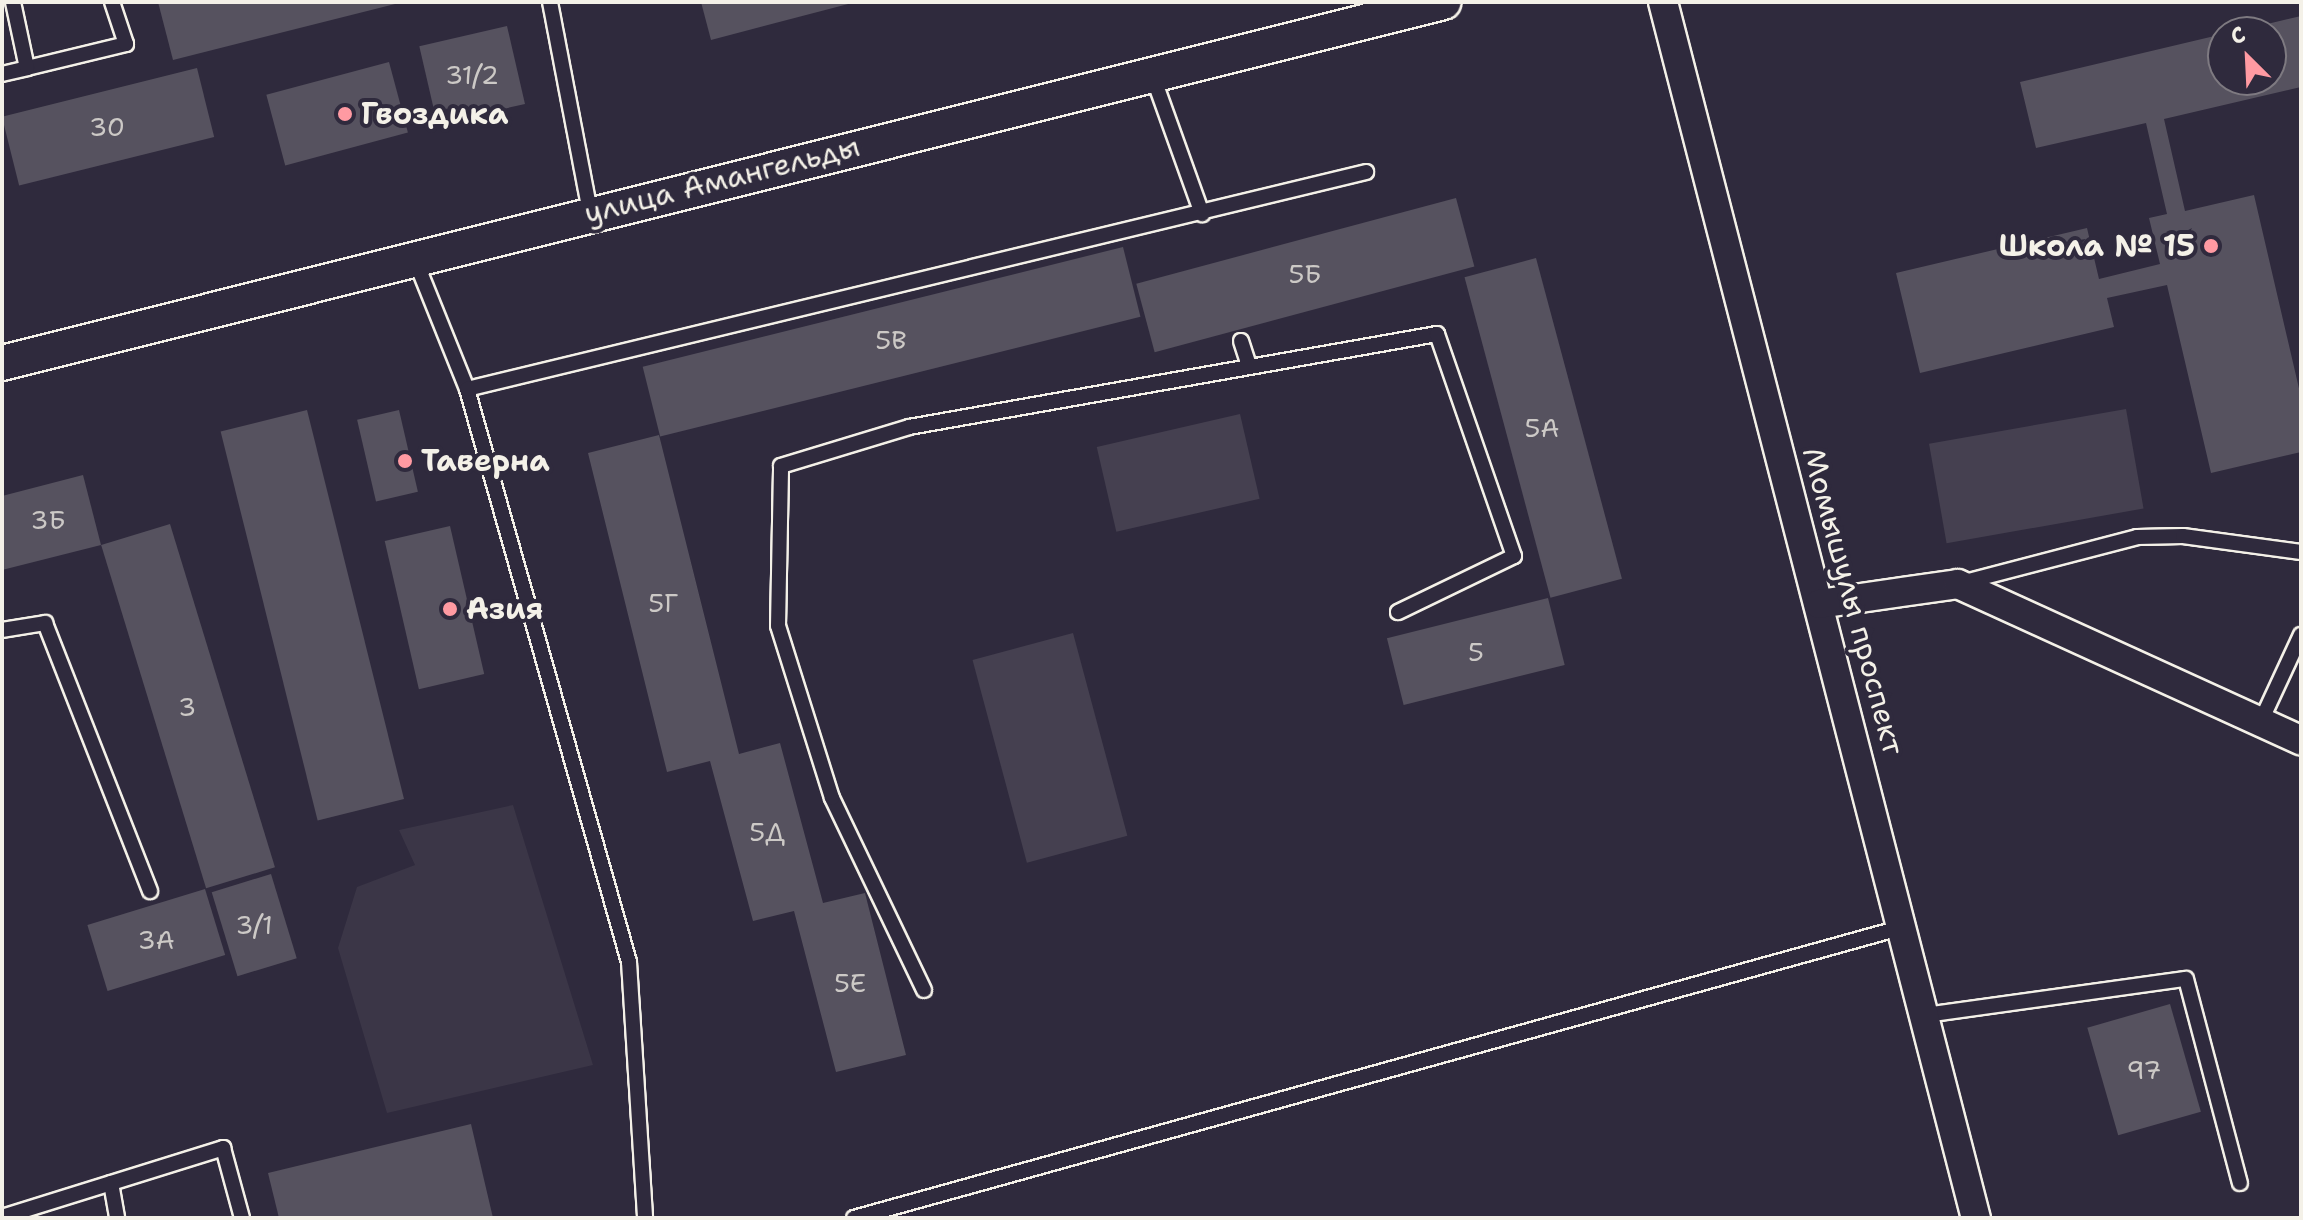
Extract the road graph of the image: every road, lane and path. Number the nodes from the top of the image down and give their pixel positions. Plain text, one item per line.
1 (13, 2) edge
2 (112, 2) edge
3 (550, 2) edge
4 (1443, 2) edge
5 (1663, 2) edge
6 (27, 68) junction
7 (1152, 73) junction
8 (2, 74) edge
9 (1366, 172) dead end
10 (590, 212) junction
11 (1202, 214) junction
12 (416, 262) junction
13 (1241, 341) dead end
14 (2, 363) edge
15 (1249, 366) junction
16 (467, 389) junction
17 (2301, 552) edge
18 (1958, 584) junction
19 (1819, 604) junction
20 (1398, 612) dead end
21 (2, 630) edge
22 (2301, 635) edge
23 (2261, 721) junction
24 (2301, 740) edge
25 (150, 891) dead end
26 (1903, 927) junction
27 (924, 990) dead end
28 (1925, 1015) junction
29 (111, 1183) junction
30 (2240, 1183) dead end
31 (2, 1217) edge
32 (117, 1218) edge
33 (242, 1218) edge
34 (645, 1218) edge
35 (854, 1218) edge
36 (1976, 1218) edge

1 - 6 lane
2 - 6 lane
3 - 10 lane
4 - 7 street, улица Амангельды
5 - 19 street, Момышулы проспект
6 - 8 lane
7 - 10 street, улица Амангельды
7 - 11 lane
9 - 11 lane
10 - 12 street, улица Амангельды
11 - 16 lane
12 - 14 street, улица Амангельды
12 - 16 lane
13 - 15 lane
15 - 20 lane
15 - 27 lane
16 - 34 lane
17 - 18 lane
18 - 19 street
18 - 23 street
19 - 26 street, Момышулы проспект
21 - 25 lane
22 - 23 lane
23 - 24 street
26 - 28 street, Момышулы проспект
26 - 35 lane
28 - 30 lane
28 - 36 street, Момышулы проспект
29 - 31 lane
29 - 32 lane
29 - 33 lane

